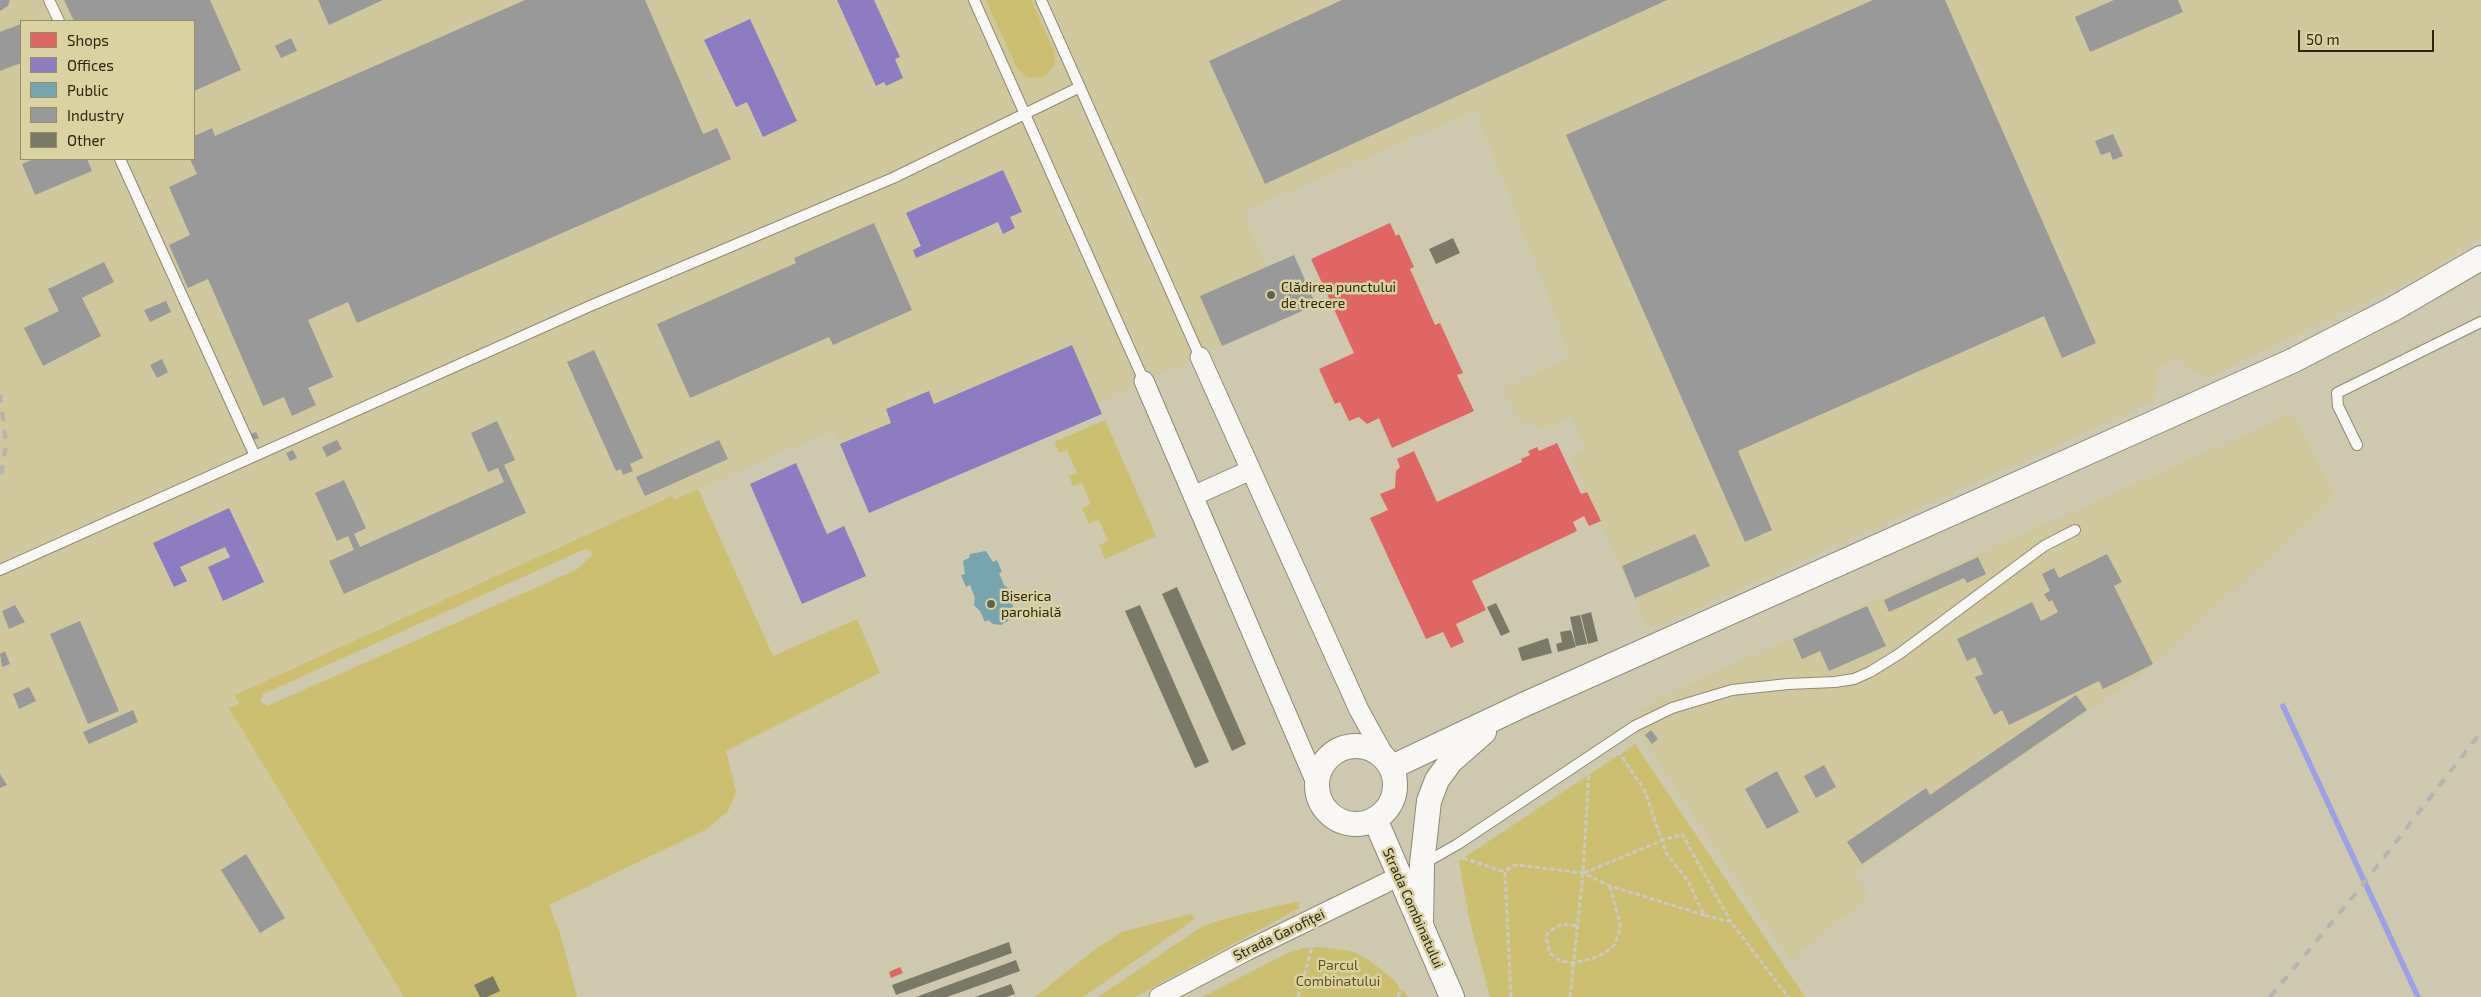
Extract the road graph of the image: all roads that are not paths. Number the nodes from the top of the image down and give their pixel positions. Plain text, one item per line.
1 (49, 0) edge
2 (974, 0) edge
3 (1041, 0) edge
4 (59, 20) edge
5 (1080, 87) junction
6 (1024, 113) junction
7 (120, 160) edge
8 (2481, 258) edge
9 (2481, 322) edge
10 (1200, 357) joint
11 (1144, 381) joint
12 (2357, 445) dead end
13 (255, 456) junction
14 (1251, 470) junction
15 (1193, 496) junction
16 (2075, 530) dead end
17 (0, 570) edge
18 (1523, 705) junction
19 (1388, 762) junction
20 (1317, 785) junction
21 (1375, 819) junction
22 (1422, 864) junction
23 (1400, 876) junction
24 (1421, 926) junction
25 (1159, 997) edge
26 (1452, 997) edge

1 - 4 lane
2 - 6 lane
3 - 5 lane
5 - 6 lane
5 - 10 lane
6 - 11 lane
6 - 13 lane
7 - 13 lane
8 - 18 street
9 - 12 lane
10 - 14 street
11 - 15 street
13 - 17 lane
14 - 15 street
14 - 19 street
15 - 20 street
16 - 22 lane
18 - 19 street
18 - 22 street
19 - 20 street
19 - 21 street
20 - 21 street
21 - 23 street, Strada Combinatului
22 - 23 lane
22 - 24 street
23 - 24 street, Strada Combinatului
23 - 25 street, Strada Garofiței
24 - 26 street, Strada Combinatului

